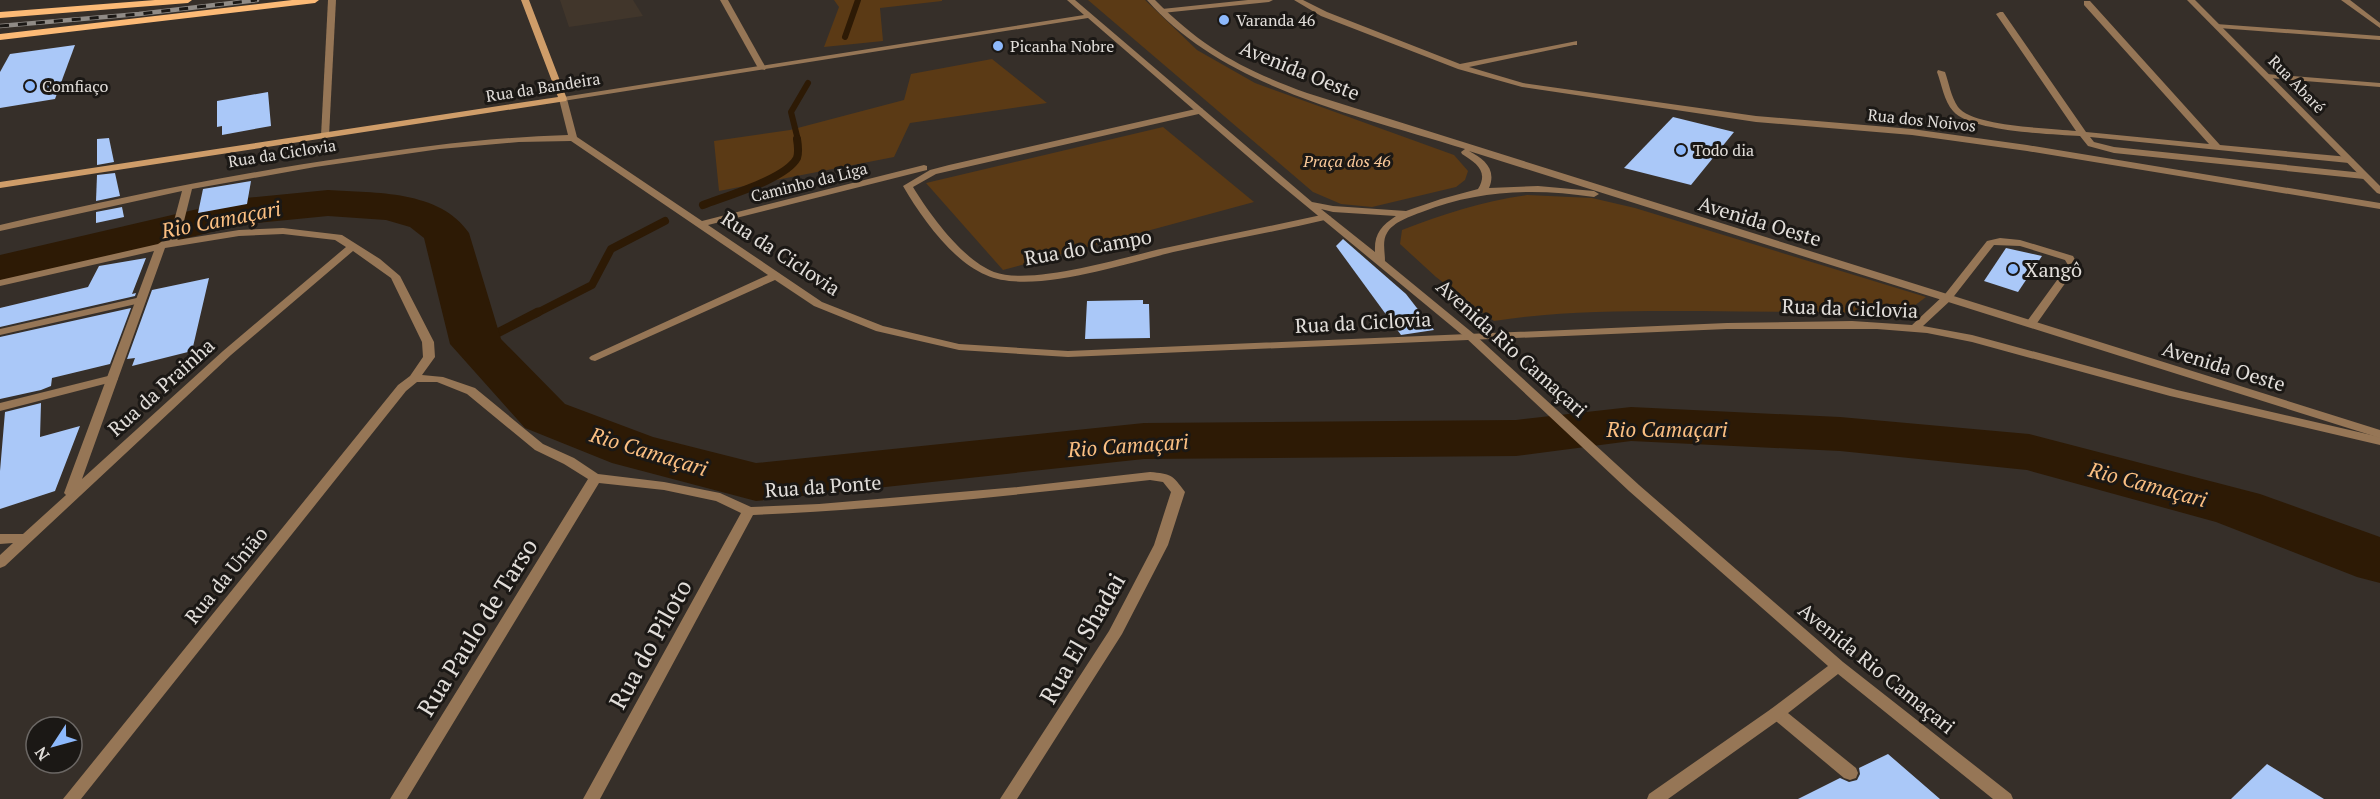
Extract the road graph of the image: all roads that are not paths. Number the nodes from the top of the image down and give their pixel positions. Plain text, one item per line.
1 (188, 0) edge
2 (315, 0) edge
3 (332, 0) edge
4 (525, 0) edge
5 (724, 0) edge
6 (1071, 0) edge
7 (1151, 0) edge
8 (1269, 0) edge
9 (1298, 0) edge
10 (2191, 0) edge
11 (2345, 0) edge
12 (2087, 3) dead end
13 (1162, 11) junction
14 (2000, 14) dead end
15 (0, 15) edge
16 (1090, 16) junction
17 (2219, 26) junction
18 (2380, 26) edge
19 (0, 37) edge
20 (2380, 38) edge
21 (1574, 43) dead end
22 (1461, 67) junction
23 (762, 68) junction
24 (1941, 72) dead end
25 (2269, 76) junction
26 (2380, 85) edge
27 (563, 99) junction
28 (1200, 111) junction
29 (2083, 134) junction
30 (325, 136) junction
31 (573, 138) junction
32 (1442, 140) junction
33 (2218, 148) junction
34 (2349, 160) junction
35 (924, 168) dead end
36 (2364, 176) junction
37 (0, 185) edge
38 (188, 186) junction
39 (1482, 191) junction
40 (2380, 191) edge
41 (1636, 201) junction
42 (1310, 203) junction
43 (2380, 206) edge
44 (1405, 214) junction
45 (1326, 217) junction
46 (701, 224) junction
47 (0, 228) edge
48 (161, 246) junction
49 (353, 246) junction
50 (1380, 260) junction
51 (777, 275) junction
52 (0, 284) edge
53 (1947, 298) junction
54 (141, 300) junction
55 (2031, 324) junction
56 (1914, 329) junction
57 (0, 332) edge
58 (1470, 336) junction
59 (595, 358) dead end
60 (414, 378) junction
61 (112, 379) junction
62 (0, 407) edge
63 (2380, 434) edge
64 (2380, 441) edge
65 (595, 478) junction
66 (1178, 492) joint
67 (69, 497) junction
68 (749, 511) junction
69 (1, 538) edge
70 (27, 538) junction
71 (0, 563) edge
72 (1838, 666) junction
73 (1777, 713) junction
74 (1850, 773) dead end
75 (71, 799) edge
76 (398, 799) edge
77 (591, 799) edge
78 (1008, 799) edge
79 (1655, 799) edge
80 (2005, 799) edge

1 - 15 main road
2 - 19 main road
3 - 30 street
4 - 27 main road
5 - 23 street
6 - 16 street, Avenida Rio Camaçari
7 - 13 street, Avenida Oeste
8 - 13 street
9 - 22 street, Rua dos Noivos
10 - 17 street, Rua Abaré
11 - 18 street
12 - 33 street
13 - 32 street, Avenida Oeste
14 - 29 street
16 - 23 street, Rua da Bandeira
16 - 28 street, Avenida Rio Camaçari
17 - 20 street
17 - 25 street, Rua Abaré
21 - 22 street
22 - 43 street, Rua dos Noivos
23 - 27 street, Rua da Bandeira
24 - 29 street
25 - 26 street
25 - 34 street, Rua Abaré
27 - 30 main road, Rua da Bandeira
27 - 31 street
28 - 42 street, Avenida Rio Camaçari
28 - 45 street, Rua do Campo
29 - 33 street
29 - 36 street
30 - 37 main road, Rua da Bandeira
31 - 38 street, Rua da Ciclovia
31 - 46 street, Rua da Ciclovia
32 - 39 street
32 - 41 street, Avenida Oeste
33 - 34 street
34 - 36 street, Rua Abaré
35 - 46 street, Caminho da Liga
36 - 40 street, Rua Abaré
38 - 47 street, Rua da Ciclovia
38 - 48 street
39 - 41 street
39 - 44 street
41 - 53 street, Avenida Oeste
42 - 44 street
42 - 45 street, Avenida Rio Camaçari
44 - 50 street
45 - 50 street, Avenida Rio Camaçari
46 - 51 street, Rua da Ciclovia
48 - 49 street
48 - 52 street
48 - 54 street
49 - 60 street
49 - 67 street, Rua da Prainha
50 - 58 street, Avenida Rio Camaçari
51 - 58 street, Rua da Ciclovia
51 - 59 street
53 - 55 street, Avenida Oeste
53 - 55 street
53 - 56 street
54 - 57 street
54 - 61 street
55 - 63 street, Avenida Oeste
56 - 58 street, Rua da Ciclovia
56 - 64 street, Rua da Ciclovia
58 - 72 street, Avenida Rio Camaçari
60 - 65 street, Rua da Ponte
60 - 75 street, Rua da União
61 - 62 street
61 - 67 street
65 - 68 street, Rua da Ponte
65 - 76 street, Rua Paulo de Tarso
66 - 68 street, Rua da Ponte
66 - 78 street, Rua El Shadai
67 - 70 street, Rua da Prainha
68 - 77 street, Rua do Piloto
69 - 70 street
70 - 71 street, Rua da Prainha
72 - 73 street
72 - 80 street, Avenida Rio Camaçari
73 - 74 street
73 - 79 street

